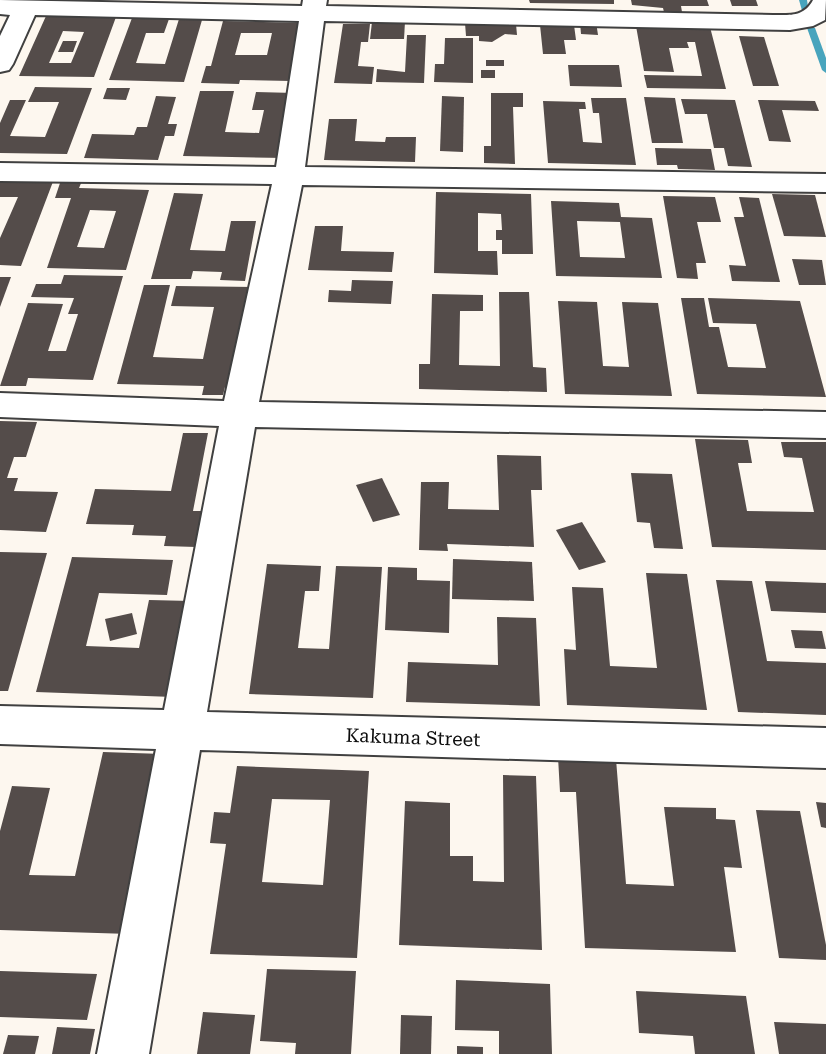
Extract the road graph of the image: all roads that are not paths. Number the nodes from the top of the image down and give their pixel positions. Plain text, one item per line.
1 (825, 0) edge
2 (29, 4) edge
3 (314, 6) edge
4 (0, 7) edge
5 (0, 64) edge
6 (0, 172) edge
7 (289, 175) junction
8 (826, 183) edge
9 (0, 405) edge
10 (239, 414) junction
11 (826, 425) edge
12 (0, 725) edge
13 (181, 731) junction
14 (826, 748) edge
15 (123, 1054) edge

1 - 3 street
2 - 3 street
2 - 4 street
2 - 5 street
3 - 7 street
6 - 7 street
7 - 8 street
7 - 10 street
9 - 10 street
10 - 11 street
10 - 13 street
12 - 13 street, Kakuma Street
13 - 14 street, Kakuma Street
13 - 15 street

